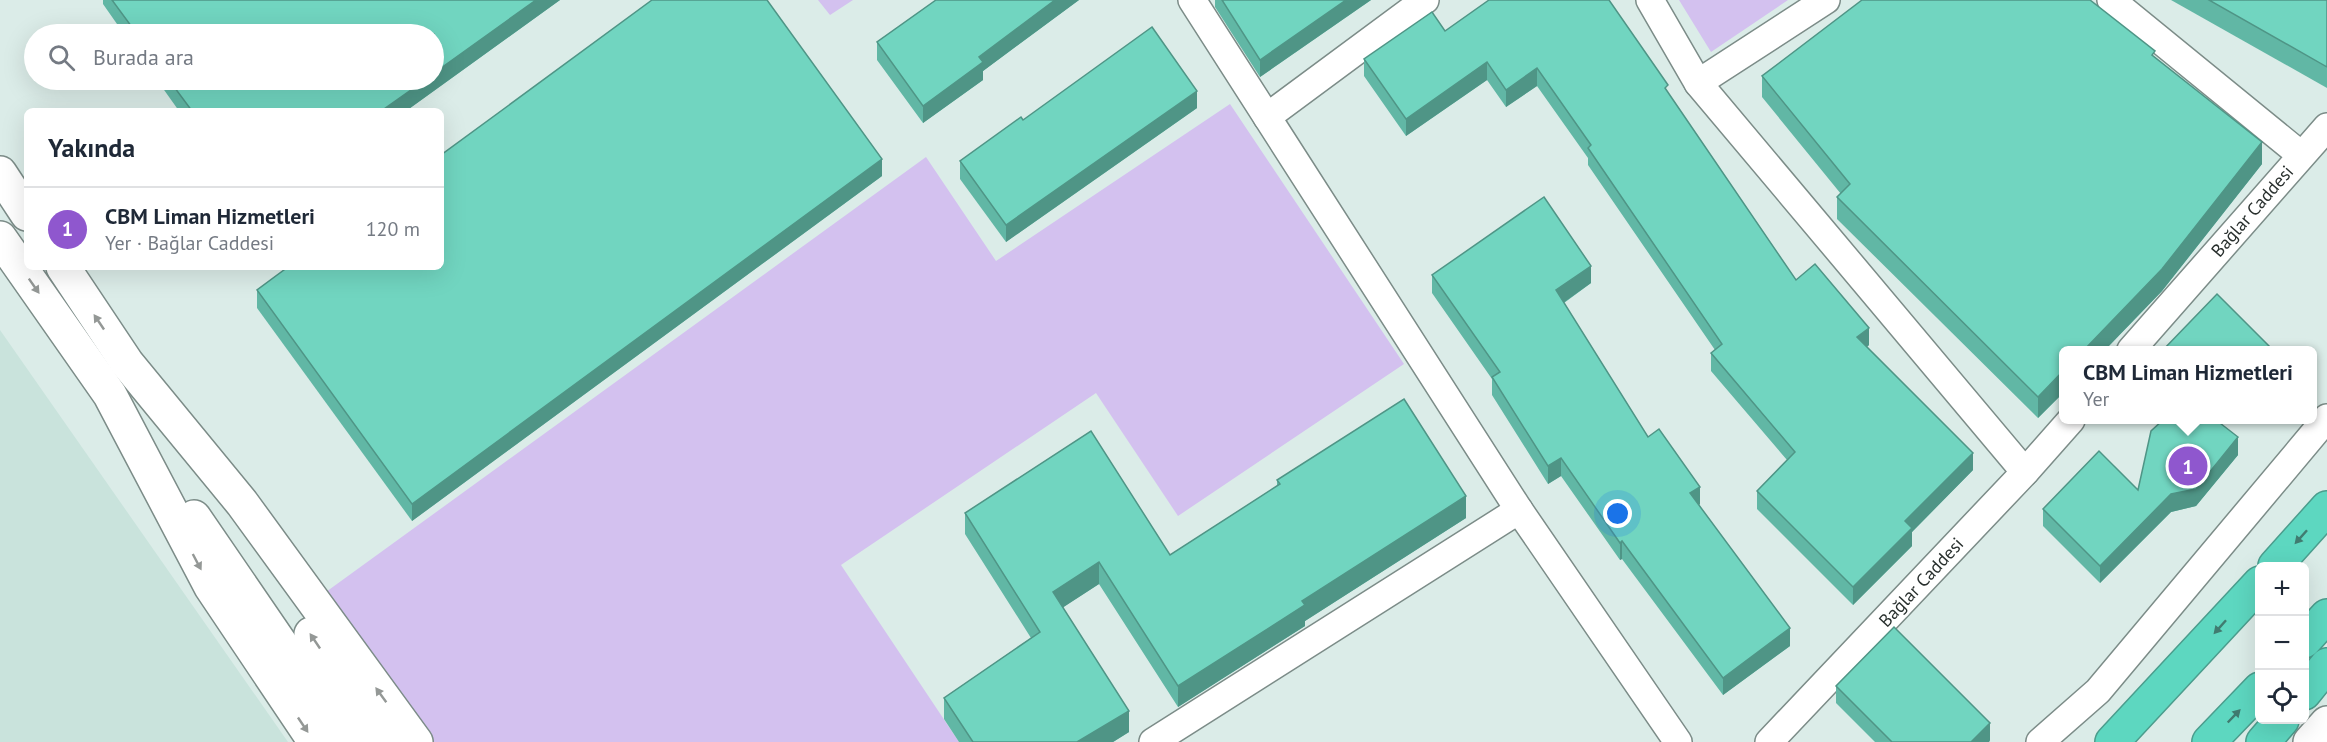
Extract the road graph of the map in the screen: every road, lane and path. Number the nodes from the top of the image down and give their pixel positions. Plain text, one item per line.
1 (1192, 0) edge
2 (1425, 0) edge
3 (1650, 0) edge
4 (1826, 0) edge
5 (2111, 0) edge
6 (1698, 83) junction
7 (1267, 117) junction
8 (2327, 127) edge
9 (2301, 155) junction
10 (0, 173) edge
11 (24, 209) edge
12 (0, 238) edge
13 (65, 270) edge
14 (2135, 346) edge
15 (127, 363) junction
16 (110, 395) junction
17 (2327, 418) edge
18 (2067, 424) edge
19 (2025, 472) junction
20 (2327, 508) edge
21 (1519, 510) junction
22 (2279, 562) edge
23 (2255, 587) edge
24 (2327, 616) edge
25 (2309, 636) edge
26 (2327, 665) edge
27 (2309, 687) edge
28 (2255, 693) edge
29 (2327, 723) edge
30 (2279, 724) edge
31 (315, 742) edge
32 (348, 742) edge
33 (384, 742) edge
34 (416, 742) edge
35 (1153, 742) edge
36 (1678, 742) edge
37 (1769, 742) edge
38 (2040, 742) edge
39 (2112, 742) edge
40 (2209, 742) edge
41 (2263, 742) edge
42 (2310, 742) edge

1 - 7 street
2 - 7 street
3 - 6 street
4 - 6 street
5 - 9 street
6 - 19 street
7 - 21 street
8 - 9 street, Bağlar Caddesi
9 - 14 street, Bağlar Caddesi
10 - 11 main road
12 -> 16 main road
15 -> 13 main road
33 -> 15 main road
34 -> 15 main road
16 -> 31 main road
16 - 32 main road
17 - 38 street
18 - 19 street, Bağlar Caddesi
19 - 37 street, Bağlar Caddesi
20 -> 22 highway
21 - 35 street
21 - 36 street
23 -> 39 highway
24 - 25 highway
26 - 27 highway
40 -> 28 highway
29 - 42 main road
30 - 41 highway

